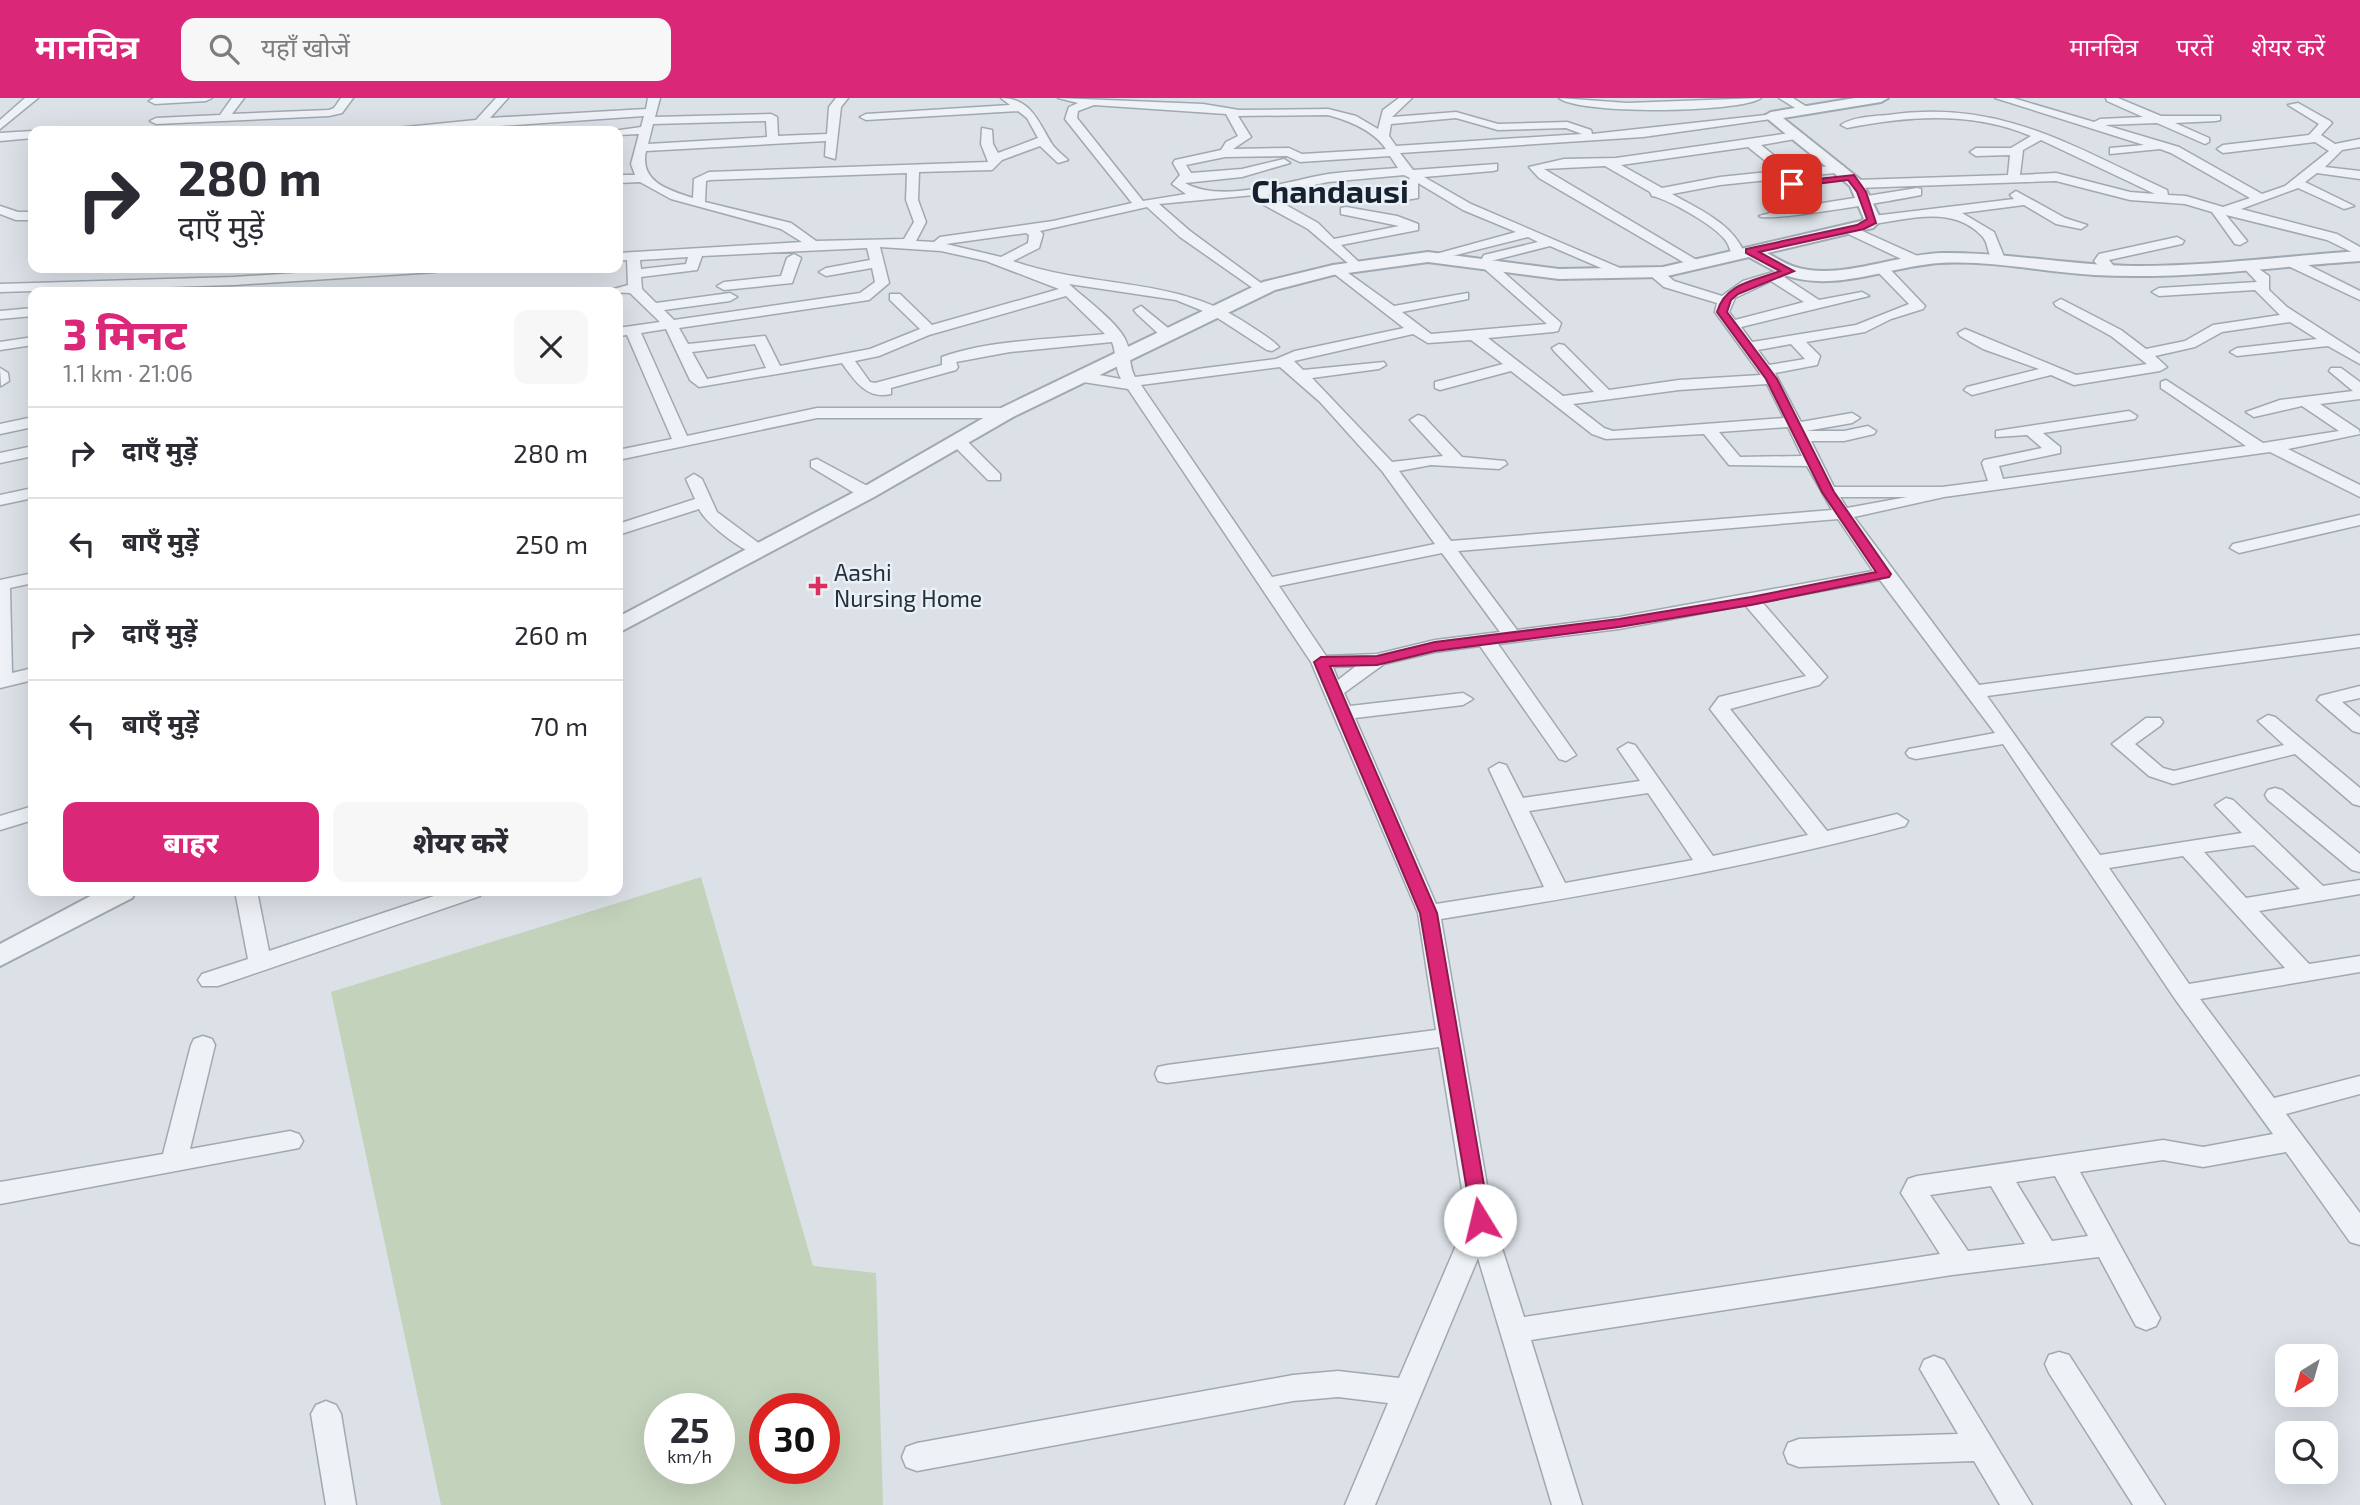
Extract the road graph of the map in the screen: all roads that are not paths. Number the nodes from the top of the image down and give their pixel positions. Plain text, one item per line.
1 (32, 98) edge
2 (206, 98) edge
3 (238, 98) edge
4 (293, 98) edge
5 (347, 98) edge
6 (502, 98) edge
7 (654, 98) edge
8 (842, 98) edge
9 (926, 98) edge
10 (1007, 98) edge
11 (1064, 98) edge
12 (1406, 98) edge
13 (1565, 98) edge
14 (1755, 98) edge
15 (1785, 98) edge
16 (2001, 98) edge
17 (1307, 99) edge
18 (1875, 99) edge
19 (2111, 99) edge
20 (155, 101) dead end
21 (1091, 102) junction
22 (1126, 102) edge
23 (1353, 104) dead end
24 (2294, 105) dead end
25 (2028, 107) junction
26 (1019, 108) junction
27 (1370, 109) dead end
28 (1804, 109) junction
29 (2085, 111) dead end
30 (1230, 112) junction
31 (1289, 112) junction
32 (1328, 112) junction
33 (930, 113) junction
34 (283, 115) junction
35 (2063, 115) junction
36 (1390, 116) junction
37 (1771, 116) junction
38 (1896, 116) junction
39 (866, 117) dead end
40 (5, 118) edge
41 (223, 118) junction
42 (729, 118) junction
43 (2216, 118) dead end
44 (2158, 119) junction
45 (156, 121) dead end
46 (648, 121) junction
47 (480, 122) junction
48 (1999, 122) junction
49 (2092, 123) junction
50 (1361, 125) junction
51 (1847, 125) dead end
52 (0, 126) edge
53 (443, 126) edge
54 (1920, 127) dead end
55 (623, 130) edge
56 (986, 130) dead end
57 (1643, 134) junction
58 (28, 135) edge
59 (0, 136) edge
60 (1384, 136) junction
61 (1797, 136) junction
62 (833, 137) junction
63 (2038, 137) junction
64 (1598, 138) junction
65 (2315, 138) junction
66 (773, 140) junction
67 (2205, 140) dead end
68 (1043, 142) junction
69 (1507, 142) junction
70 (1750, 142) junction
71 (727, 143) junction
72 (2358, 145) edge
73 (623, 146) edge
74 (641, 146) junction
75 (2165, 146) junction
76 (1427, 148) junction
77 (2334, 148) junction
78 (2223, 149) dead end
79 (1392, 151) junction
80 (2017, 151) junction
81 (1976, 152) dead end
82 (2114, 152) dead end
83 (1225, 153) junction
84 (1367, 153) junction
85 (1670, 153) junction
86 (831, 156) dead end
87 (1516, 158) dead end
88 (995, 159) junction
89 (1062, 160) dead end
90 (725, 161) dead end
91 (1607, 162) junction
92 (1305, 163) junction
93 (1493, 167) dead end
94 (2316, 169) junction
95 (913, 170) junction
96 (1412, 174) junction
97 (2360, 176) edge
98 (1185, 177) junction
99 (2014, 177) junction
100 (641, 178) junction
101 (623, 179) edge
102 (1791, 179) junction
103 (1987, 179) junction
104 (1853, 183) junction
105 (2298, 184) junction
106 (2043, 186) dead end
107 (2006, 190) junction
108 (1262, 191) junction
109 (1656, 193) junction
110 (1777, 194) dead end
111 (1197, 195) junction
112 (2175, 198) junction
113 (2261, 199) junction
114 (1390, 200) dead end
115 (2027, 201) junction
116 (699, 203) junction
117 (1144, 203) junction
118 (2348, 206) dead end
119 (0, 210) edge
120 (1951, 211) junction
121 (2225, 211) junction
122 (1346, 212) dead end
123 (1796, 212) junction
124 (28, 216) edge
125 (1765, 216) dead end
126 (1872, 220) junction
127 (2081, 225) dead end
128 (1030, 229) junction
129 (1849, 229) junction
130 (1528, 233) junction
131 (2240, 241) dead end
132 (1552, 242) junction
133 (2177, 242) dead end
134 (1333, 243) junction
135 (914, 244) junction
136 (813, 245) junction
137 (1744, 252) junction
138 (876, 254) junction
139 (2356, 257) edge
140 (794, 258) dead end
141 (1437, 258) junction
142 (1998, 259) junction
143 (1917, 261) junction
144 (1002, 262) junction
145 (2291, 262) junction
146 (1479, 263) junction
147 (1695, 265) junction
148 (1356, 266) junction
149 (2249, 266) junction
150 (1880, 267) junction
151 (630, 269) edge
152 (1337, 270) junction
153 (2110, 270) junction
154 (2163, 270) junction
155 (1620, 271) junction
156 (826, 272) dead end
157 (44, 273) edge
158 (145, 273) edge
159 (226, 273) edge
160 (288, 273) edge
161 (1656, 273) junction
162 (269, 274) edge
163 (1781, 274) junction
164 (218, 282) junction
165 (773, 282) junction
166 (135, 284) junction
167 (1061, 285) junction
168 (50, 286) junction
169 (2262, 286) junction
170 (78, 287) edge
171 (114, 287) edge
172 (614, 287) edge
173 (0, 288) edge
174 (1261, 289) junction
175 (2191, 290) junction
176 (2159, 292) dead end
177 (1462, 296) dead end
178 (1862, 296) dead end
179 (2360, 296) edge
180 (895, 297) dead end
181 (1724, 302) junction
182 (2061, 303) dead end
183 (1816, 304) junction
184 (650, 308) junction
185 (789, 309) junction
186 (1141, 310) dead end
187 (1216, 311) junction
188 (1390, 311) junction
189 (28, 312) edge
190 (0, 315) edge
191 (2293, 317) junction
192 (671, 325) junction
193 (1732, 325) junction
194 (1413, 330) junction
195 (625, 331) edge
196 (930, 331) junction
197 (1965, 333) dead end
198 (1168, 335) junction
199 (1476, 336) junction
200 (1117, 337) junction
201 (1796, 341) junction
202 (2334, 341) junction
203 (28, 342) edge
204 (0, 346) edge
205 (1272, 347) dead end
206 (1748, 347) junction
207 (1559, 348) dead end
208 (683, 349) junction
209 (2237, 352) dead end
210 (2144, 354) junction
211 (2357, 356) edge
212 (846, 359) junction
213 (1121, 359) junction
214 (1285, 361) junction
215 (1379, 365) dead end
216 (1512, 366) junction
217 (2052, 370) junction
218 (2336, 371) dead end
219 (775, 372) junction
220 (1768, 374) junction
221 (1300, 375) junction
222 (1083, 377) junction
223 (1132, 383) junction
224 (1440, 385) dead end
225 (2165, 386) dead end
226 (874, 387) junction
227 (1972, 390) dead end
228 (2360, 392) edge
229 (1606, 395) junction
230 (1559, 401) junction
231 (2307, 402) junction
232 (896, 411) junction
233 (2254, 412) dead end
234 (1006, 413) junction
235 (2129, 416) dead end
236 (1852, 418) dead end
237 (1418, 420) dead end
238 (28, 423) edge
239 (1796, 428) junction
240 (0, 429) edge
241 (1709, 429) junction
242 (2030, 430) junction
243 (1868, 431) dead end
244 (2002, 434) dead end
245 (957, 440) junction
246 (681, 441) junction
247 (2277, 451) junction
248 (28, 453) edge
249 (623, 454) edge
250 (2031, 454) junction
251 (0, 458) edge
252 (1455, 459) junction
253 (1812, 461) junction
254 (817, 464) dead end
255 (1499, 464) dead end
256 (1388, 468) junction
257 (2061, 476) junction
258 (994, 477) dead end
259 (694, 479) dead end
260 (1997, 484) junction
261 (1828, 492) junction
262 (1942, 492) junction
263 (2360, 492) edge
264 (867, 493) junction
265 (28, 494) edge
266 (0, 500) edge
267 (703, 502) junction
268 (1843, 514) junction
269 (2360, 520) edge
270 (623, 528) edge
271 (1447, 547) junction
272 (2239, 548) dead end
273 (758, 551) junction
274 (1884, 574) junction
275 (28, 580) edge
276 (1268, 583) junction
277 (1, 585) edge
278 (1751, 601) junction
279 (623, 623) edge
280 (1512, 636) junction
281 (1485, 639) junction
282 (2360, 641) edge
283 (1377, 660) junction
284 (1321, 662) junction
285 (28, 675) edge
286 (1, 681) edge
287 (1335, 691) junction
288 (1974, 692) junction
289 (2360, 692) edge
290 (1463, 699) dead end
291 (1344, 713) junction
292 (2268, 721) dead end
293 (2152, 722) dead end
294 (2360, 727) edge
295 (2008, 737) junction
296 (2299, 747) junction
297 (1628, 749) dead end
298 (1916, 753) dead end
299 (1566, 755) dead end
300 (1499, 769) dead end
301 (1653, 786) junction
302 (2275, 795) dead end
303 (2360, 799) edge
304 (1516, 806) junction
305 (2226, 806) dead end
306 (28, 815) edge
307 (1897, 821) dead end
308 (0, 823) edge
309 (2258, 836) junction
310 (1823, 840) junction
311 (2188, 848) junction
312 (2094, 863) junction
313 (1707, 864) junction
314 (2360, 865) edge
315 (2360, 887) edge
316 (1558, 893) junction
317 (2318, 894) junction
318 (113, 896) edge
319 (247, 896) edge
320 (454, 896) edge
321 (2241, 906) junction
322 (1429, 913) junction
323 (0, 956) edge
324 (260, 963) junction
325 (2360, 964) edge
326 (2303, 974) junction
327 (210, 980) dead end
328 (2183, 993) junction
329 (1450, 1037) junction
330 (203, 1045) dead end
331 (1167, 1074) dead end
332 (2360, 1085) edge
333 (2268, 1109) junction
334 (290, 1141) dead end
335 (2292, 1141) junction
336 (174, 1162) junction
337 (2062, 1164) junction
338 (1997, 1173) junction
339 (0, 1193) edge
340 (1480, 1220) junction
341 (2360, 1234) edge
342 (2106, 1245) junction
343 (2045, 1253) junction
344 (1961, 1262) junction
345 (2146, 1318) dead end
346 (1514, 1331) junction
347 (2059, 1364) dead end
348 (1934, 1369) dead end
349 (1408, 1392) junction
350 (326, 1414) dead end
351 (1982, 1447) junction
352 (1799, 1453) dead end
353 (917, 1457) dead end
354 (341, 1505) edge
355 (1360, 1505) edge
356 (1567, 1505) edge
357 (2017, 1505) edge
358 (2150, 1505) edge

1 - 40 street
2 - 20 street
3 - 41 street
4 - 34 street
5 - 34 street
6 - 47 street
7 - 46 street
8 - 62 street
9 - 33 street
10 - 26 street
11 - 21 street
12 - 36 street
13 - 14 street
15 - 28 street
16 - 25 street
17 - 31 street
18 - 28 street
19 - 44 street
21 - 22 street
21 - 117 street
22 - 30 street
23 - 32 street
24 - 65 street
25 - 35 street
25 - 48 street
26 - 33 street
26 - 68 street
27 - 36 street
28 - 37 street
29 - 35 street
30 - 31 street
30 - 83 street
31 - 32 street
32 - 50 street
33 - 39 street
34 - 41 street
35 - 49 street
36 - 60 street
36 - 64 street
36 - 76 street
37 - 57 street
37 - 61 street
38 - 48 street
38 - 51 street
38 - 54 street
40 - 52 street
41 - 45 street
42 - 46 street
42 - 66 street
42 - 71 street
43 - 44 street
44 - 49 street
44 - 67 street
46 - 47 street
46 - 55 street
46 - 74 street
47 - 53 street
48 - 63 street
49 - 75 street
50 - 60 street
50 - 84 street
56 - 88 street
57 - 64 street
57 - 85 street
58 - 59 street
60 - 79 street
61 - 70 street
61 - 104 street
62 - 66 street
62 - 86 street
63 - 80 street
63 - 112 street
64 - 69 street
65 - 77 street
65 - 78 street
66 - 71 street
68 - 88 street
68 - 89 street
69 - 76 street
69 - 87 street
70 - 85 street
70 - 102 street
71 - 74 street
71 - 90 street
72 - 77 street
73 - 74 street
74 - 100 street
75 - 82 street
75 - 113 street
76 - 79 street
77 - 94 street
79 - 84 street
79 - 96 street
80 - 81 street
80 - 99 street
83 - 92 street
83 - 98 street
84 - 92 street
85 - 91 street
88 - 95 street
91 - 109 street
91 - 147 street
92 - 98 street
93 - 96 street
94 - 97 street
94 - 105 street
95 - 116 street
95 - 135 street
96 - 108 street
96 - 114 street
96 - 130 street
98 - 111 street
99 - 103 street
99 - 112 street
100 - 101 street
100 - 116 street
102 - 104 street
102 - 109 street
103 - 104 street
103 - 107 street
104 - 123 street
104 - 126 street
105 - 113 street
105 - 118 street
106 - 107 street
107 - 115 street
108 - 111 street
108 - 134 street
109 - 137 street
110 - 123 street
111 - 117 street
112 - 121 street
113 - 121 street
115 - 120 street
115 - 127 street
116 - 136 street
117 - 128 street
117 - 174 street
119 - 124 street
120 - 126 street
120 - 142 street
121 - 131 street
121 - 139 street
122 - 134 street
123 - 125 street
126 - 129 street
128 - 135 street
128 - 144 street
129 - 137 street
129 - 143 street
130 - 132 street
130 - 141 street
132 - 146 street
132 - 155 street
133 - 153 street
134 - 148 street
135 - 138 street
135 - 144 street
136 - 138 street
136 - 151 street
137 - 147 street
137 - 163 street
138 - 156 street
138 - 185 street
139 - 145 street
140 - 165 street
141 - 146 street
141 - 148 street
142 - 143 street
142 - 153 street
143 - 150 street
144 - 167 street
145 - 149 street
145 - 179 street
146 - 155 street
146 - 199 street
147 - 161 street
148 - 152 street
149 - 154 street
149 - 169 street
150 - 163 street
150 - 201 street
151 - 172 street
151 - 184 street
152 - 174 street
152 - 188 street
153 - 154 street
154 - 175 street
155 - 161 street
157 - 168 street
158 - 166 street
159 - 164 street
160 - 162 street
161 - 181 street
162 - 164 street
163 - 181 street
163 - 183 street
164 - 166 street
165 - 184 street
165 - 185 street
166 - 171 street
167 - 187 street
167 - 196 street
167 - 200 street
168 - 170 street
168 - 173 street
169 - 175 street
169 - 191 street
174 - 187 street
175 - 176 street
177 - 188 street
178 - 183 street
180 - 196 street
181 - 193 street
182 - 210 street
183 - 193 street
184 - 192 street
185 - 192 street
186 - 198 street
187 - 198 street
187 - 205 street
188 - 194 street
189 - 190 street
191 - 202 street
191 - 210 street
192 - 195 street
192 - 208 street
193 - 206 street
194 - 199 street
194 - 214 street
195 - 246 street
196 - 212 street
197 - 217 street
198 - 213 street
199 - 216 street
200 - 213 street
200 - 226 street
201 - 206 street
201 - 220 street
202 - 209 street
202 - 211 street
203 - 204 street
206 - 220 street
207 - 229 street
208 - 219 street
208 - 219 street
210 - 217 street
212 - 219 street
212 - 226 street
213 - 222 street
213 - 223 street
214 - 221 street
214 - 223 street
215 - 221 street
216 - 224 street
216 - 230 street
217 - 227 street
218 - 228 street
220 - 229 street
220 - 239 street
221 - 256 street
222 - 223 street
222 - 234 street
223 - 276 street
225 - 247 street
226 - 232 street
228 - 231 street
229 - 230 street
230 - 241 street
231 - 233 street
231 - 247 street
232 - 234 street
232 - 246 street
234 - 245 street
235 - 242 street
236 - 239 street
237 - 252 street
238 - 240 street
239 - 241 street
239 - 243 street
239 - 253 street
241 - 253 street
242 - 244 street
242 - 250 street
245 - 258 street
245 - 264 street
246 - 249 street
247 - 257 street
247 - 263 street
248 - 251 street
250 - 257 street
250 - 260 street
252 - 255 street
252 - 256 street
253 - 261 street
254 - 264 street
256 - 271 street
257 - 260 street
259 - 267 street
260 - 262 street
261 - 262 street
261 - 268 street
262 - 268 street
264 - 273 street
265 - 266 street
267 - 270 street
267 - 273 street
268 - 271 street
268 - 274 street
269 - 272 street
271 - 276 street
271 - 280 street
273 - 279 street
274 - 278 street
274 - 288 street
275 - 277 street
276 - 284 street
277 - 286 street
278 - 280 street
278 - 310 street
280 - 281 street
281 - 283 street
281 - 299 street
282 - 288 street
283 - 284 street
283 - 287 street
284 - 287 street
285 - 286 street
287 - 291 street
288 - 295 street
289 - 294 street
290 - 291 street
291 - 322 street
292 - 296 street
293 - 296 street
295 - 298 street
295 - 312 street
296 - 303 street
297 - 301 street
300 - 304 street
301 - 304 street
301 - 313 street
302 - 314 street
304 - 316 street
305 - 309 street
306 - 308 street
307 - 310 street
309 - 311 street
309 - 317 street
310 - 313 street
311 - 312 street
311 - 321 street
312 - 328 street
313 - 316 street
315 - 317 street
316 - 322 street
317 - 321 street
318 - 323 street
319 - 324 street
320 - 324 street
321 - 326 street
322 - 329 street
324 - 327 street
325 - 326 street
326 - 328 street
328 - 333 street
329 - 331 street
329 - 340 street
330 - 336 street
332 - 333 street
333 - 335 street
334 - 336 street
335 - 337 street
335 - 341 street
336 - 339 street
337 - 338 street
337 - 342 street
338 - 343 street
338 - 344 street
340 - 346 street
340 - 349 street
342 - 343 street
342 - 345 street
343 - 344 street
344 - 346 street
346 - 356 street
347 - 358 street
348 - 351 street
349 - 353 street
349 - 355 street
350 - 354 street
351 - 352 street
351 - 357 street

